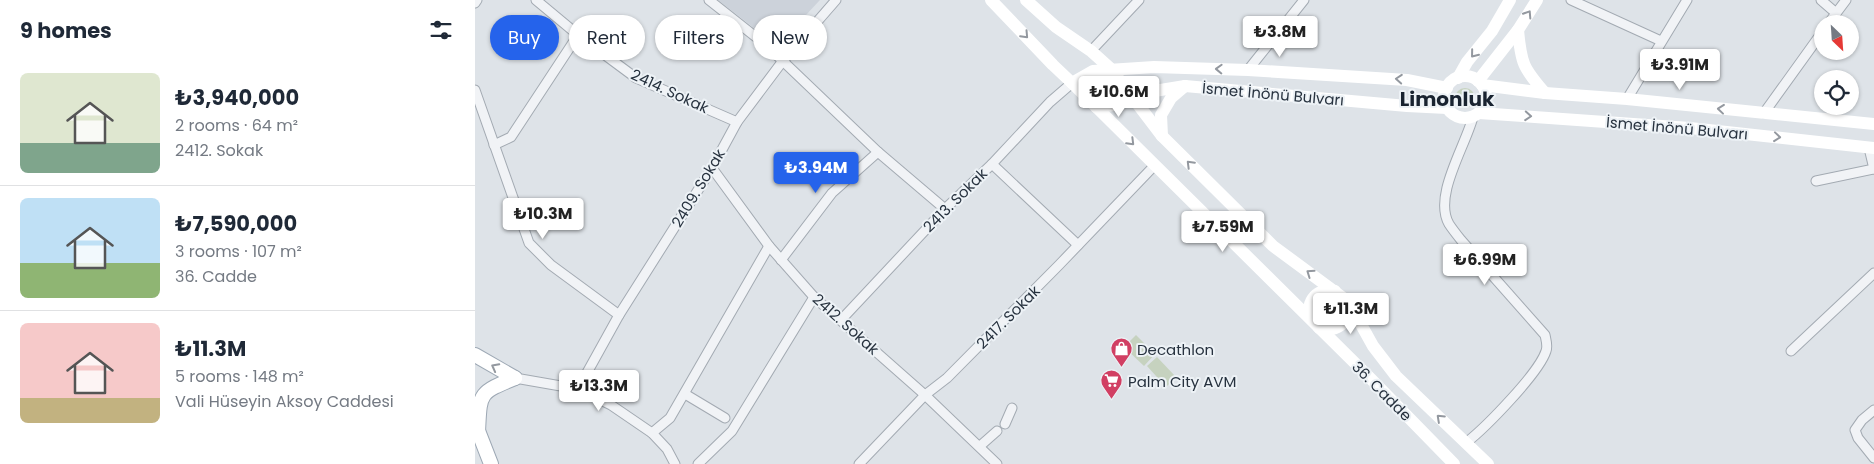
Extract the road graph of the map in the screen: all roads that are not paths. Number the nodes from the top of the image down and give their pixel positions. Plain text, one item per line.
1 (477, 0) edge
2 (536, 0) edge
3 (709, 0) edge
4 (836, 0) edge
5 (991, 0) edge
6 (1026, 0) edge
7 (1139, 0) edge
8 (1510, 0) edge
9 (1537, 0) edge
10 (1571, 0) edge
11 (1687, 0) edge
12 (1821, 0) edge
13 (1846, 0) edge
14 (1301, 1) edge
15 (475, 4) edge
16 (1836, 12) junction
17 (1834, 15) edge
18 (569, 28) edge
19 (1518, 30) junction
20 (1661, 41) junction
21 (1814, 44) edge
22 (569, 47) edge
23 (1091, 51) junction
24 (612, 60) edge
25 (782, 62) junction
26 (1111, 69) junction
27 (1248, 70) junction
28 (1457, 78) junction
29 (1073, 83) junction
30 (1480, 83) junction
31 (1185, 86) junction
32 (1447, 88) junction
33 (475, 90) edge
34 (1545, 93) junction
35 (1130, 94) junction
36 (1627, 99) junction
37 (1096, 107) junction
38 (1447, 108) junction
39 (1764, 113) junction
40 (1476, 115) junction
41 (737, 122) junction
42 (1874, 124) edge
43 (1162, 136) junction
44 (494, 145) junction
45 (1871, 148) edge
46 (878, 152) junction
47 (992, 164) junction
48 (1154, 166) junction
49 (712, 168) junction
50 (1874, 169) edge
51 (1816, 181) dead end
52 (945, 209) junction
53 (1078, 245) junction
54 (769, 246) junction
55 (781, 260) junction
56 (1874, 273) edge
57 (1335, 291) junction
58 (814, 297) junction
59 (1348, 304) junction
60 (619, 315) junction
61 (841, 320) junction
62 (1316, 325) junction
63 (1791, 351) dead end
64 (475, 355) edge
65 (515, 378) junction
66 (578, 389) junction
67 (685, 394) junction
68 (925, 395) junction
69 (1012, 408) dead end
70 (1874, 410) edge
71 (725, 418) dead end
72 (1005, 424) dead end
73 (477, 427) edge
74 (997, 431) dead end
75 (652, 433) junction
76 (1467, 442) junction
77 (980, 446) junction
78 (1874, 458) edge
79 (491, 464) edge
80 (675, 464) edge
81 (697, 464) edge
82 (859, 464) edge
83 (997, 464) edge
84 (1454, 464) edge
85 (1488, 464) edge

1 - 15 street
2 - 18 street, 2414. Sokak
3 - 25 street
4 - 25 street, 2409. Sokak
5 -> 29 main road
6 - 23 main road
7 - 23 street
8 -> 28 main road
19 -> 9 main road
10 - 20 street
11 - 20 street
12 - 16 street
13 - 16 street
14 - 27 street
16 - 17 street
19 - 30 main road
19 - 34 main road
20 - 36 street
21 - 39 street
22 - 44 street
23 - 26 main road
24 - 41 street, 2414. Sokak
25 - 41 street, 2409. Sokak
25 - 46 street
27 -> 26 main road, İsmet İnönü Bulvarı
26 - 29 main road, İsmet İnönü Bulvarı
26 - 35 main road
32 -> 27 main road, İsmet İnönü Bulvarı
28 - 30 main road
28 - 32 main road
29 - 37 main road
29 - 47 street, 2413. Sokak
30 - 34 main road, İsmet İnönü Bulvarı
30 - 40 main road
31 - 35 main road, İsmet İnönü Bulvarı
31 - 38 main road, İsmet İnönü Bulvarı
31 - 43 main road
32 - 38 main road
33 - 44 street
34 - 36 main road, İsmet İnönü Bulvarı
35 - 37 main road
35 - 43 main road
39 -> 36 main road, İsmet İnönü Bulvarı
37 -> 48 main road, 36. Cadde
38 - 40 main road
39 - 42 main road, İsmet İnönü Bulvarı
40 -> 45 main road, İsmet İnönü Bulvarı
40 - 76 street
41 - 49 street, 2409. Sokak
57 -> 43 main road
44 - 60 street
45 - 50 street
46 - 52 street
46 - 55 street
47 - 52 street, 2413. Sokak
47 - 53 street
48 - 53 street, 2417. Sokak
48 - 62 main road, 36. Cadde
49 - 54 street, 2412. Sokak
49 - 60 street, 2409. Sokak
50 - 51 street
52 - 61 street, 2413. Sokak
53 - 68 street, 2417. Sokak
54 - 55 street, 2412. Sokak
54 - 67 street
55 - 58 street, 2412. Sokak
56 - 63 street
57 - 59 main road
57 - 62 main road
58 - 61 street, 2412. Sokak
58 - 81 street
59 - 62 main road
76 -> 59 main road
60 - 66 street, 2409. Sokak
61 - 68 street, 2412. Sokak
62 - 84 main road, 36. Cadde
65 -> 64 main road
65 - 66 street
65 - 73 main road
66 - 75 street
67 - 71 street
67 - 75 street
68 - 77 street, 2412. Sokak
68 - 82 street, 2417. Sokak
69 - 72 street
70 - 78 street
73 - 79 main road
74 - 77 street
75 - 80 street
76 - 85 main road
77 - 83 street, 2412. Sokak

